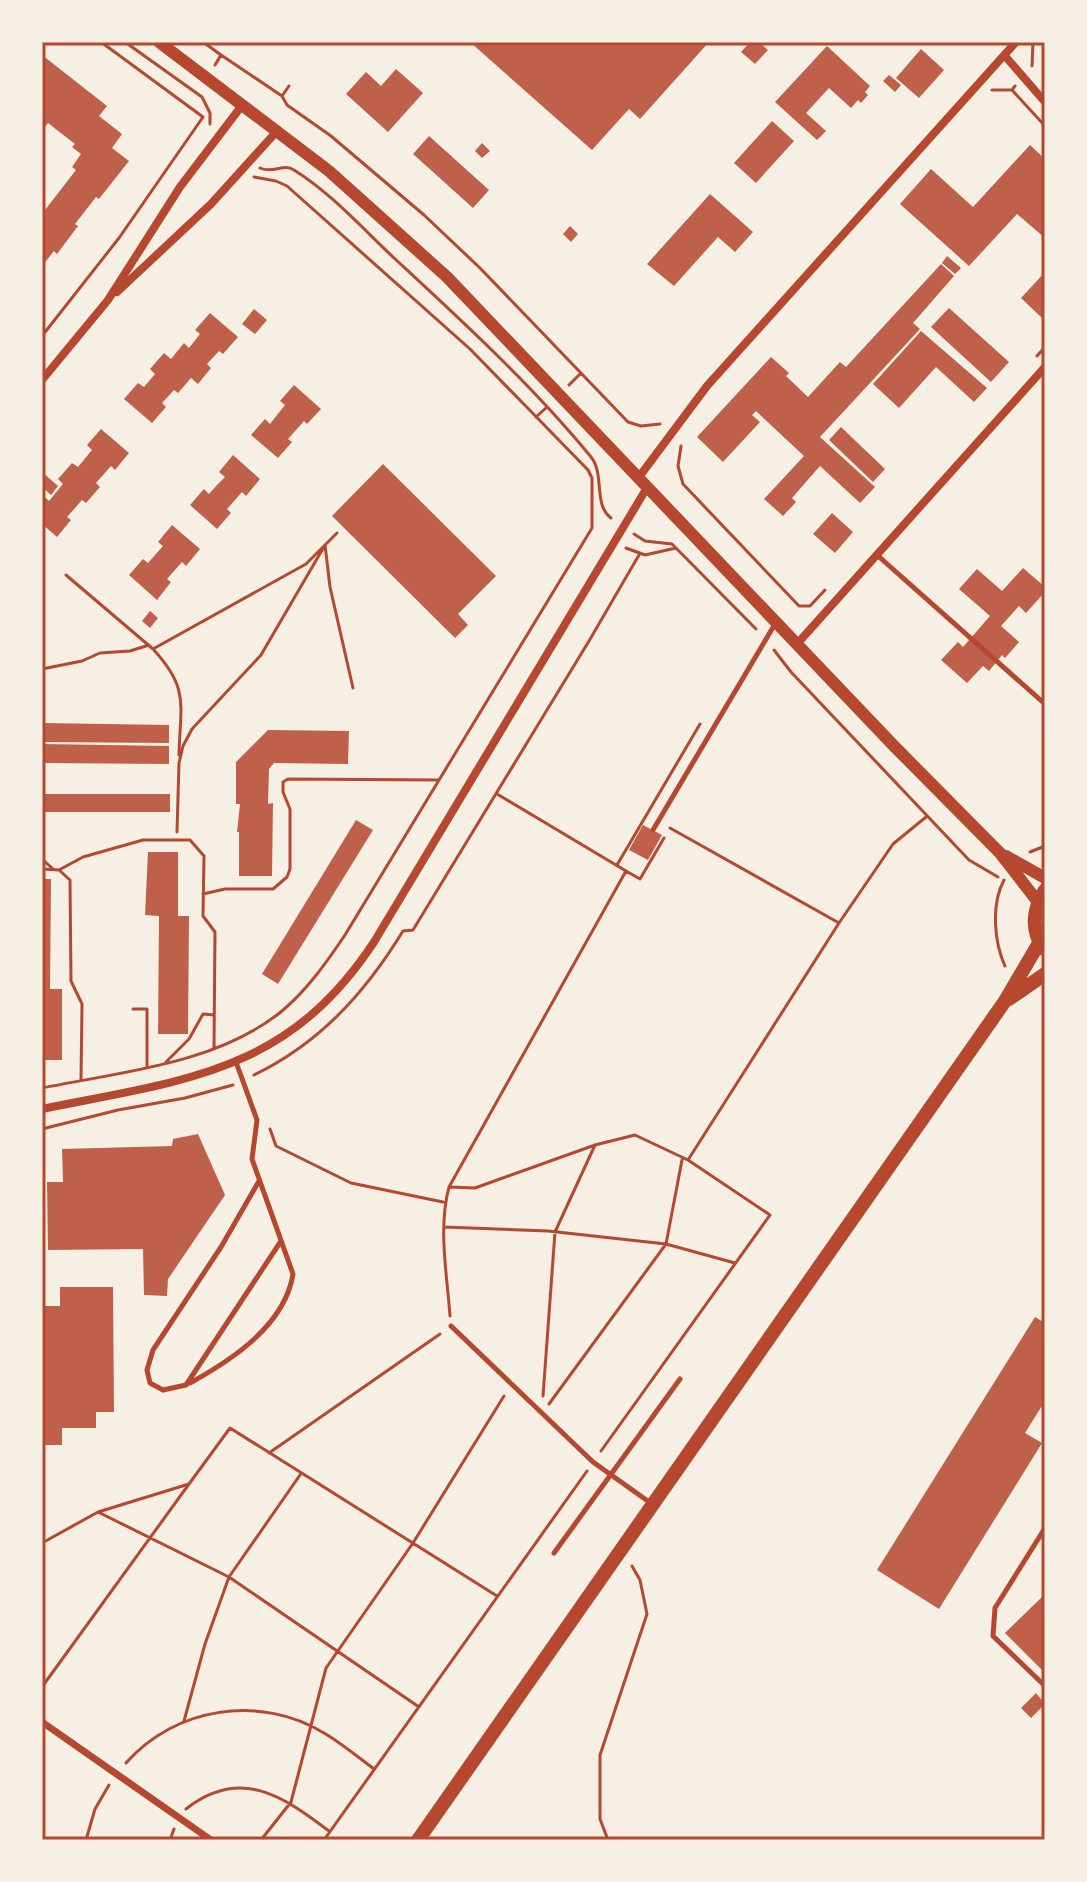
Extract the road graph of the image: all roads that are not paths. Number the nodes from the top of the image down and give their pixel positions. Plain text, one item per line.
1 (159, 42) edge
2 (1016, 42) edge
3 (1005, 56) junction
4 (1045, 102) edge
5 (243, 104) junction
6 (278, 130) junction
7 (108, 300) junction
8 (1045, 367) edge
9 (42, 380) edge
10 (644, 482) junction
11 (877, 555) junction
12 (776, 622) junction
13 (797, 644) junction
14 (1045, 704) edge
15 (653, 830) dead end
16 (1000, 853) junction
17 (1045, 878) edge
18 (1041, 896) edge
19 (1042, 947) edge
20 (1045, 974) edge
21 (1005, 1001) junction
22 (236, 1062) junction
23 (42, 1109) edge
24 (259, 1181) junction
25 (281, 1241) junction
26 (451, 1326) road end
27 (680, 1379) dead end
28 (186, 1385) junction
29 (611, 1474) junction
30 (653, 1504) junction
31 (1045, 1528) edge
32 (554, 1553) dead end
33 (1045, 1686) edge
34 (42, 1722) edge
35 (211, 1840) edge
36 (418, 1840) edge

1 - 5 street
2 - 3 street
3 - 4 street
3 - 10 street
5 - 6 street
5 - 7 street
6 - 7 street
6 - 10 street
7 - 9 street
8 - 11 street
10 - 12 street
10 - 22 street
11 - 13 street
11 - 14 lane
12 - 13 street
12 - 15 lane
13 - 16 street
16 - 17 street
16 - 18 street
18 - 19 main road
19 - 21 main road
20 - 21 main road
21 - 30 main road
22 - 23 street
22 - 24 lane
24 - 25 lane
24 - 28 lane
25 - 28 lane
25 - 28 lane
26 - 29 lane
27 - 29 lane
29 - 30 lane
29 - 32 lane
30 - 36 main road
31 - 33 lane
34 - 35 street

